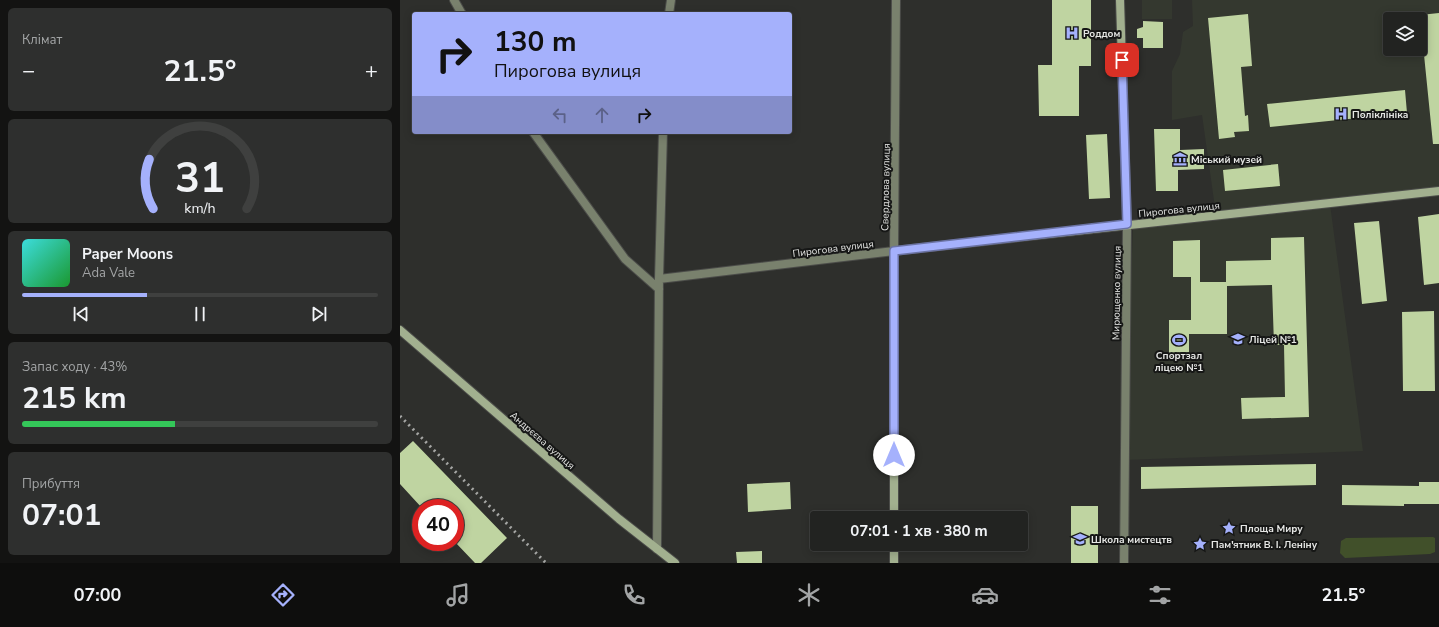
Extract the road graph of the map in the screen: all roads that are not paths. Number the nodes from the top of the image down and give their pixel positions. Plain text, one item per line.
1 (454, 0) edge
2 (671, 0) edge
3 (896, 0) edge
4 (1120, 0) edge
5 (461, 12) edge
6 (669, 12) edge
7 (534, 134) edge
8 (663, 134) edge
9 (1439, 191) edge
10 (1127, 224) junction
11 (894, 251) junction
12 (659, 279) junction
13 (659, 290) junction
14 (400, 330) edge
15 (894, 511) edge
16 (657, 549) junction
17 (894, 551) edge
18 (675, 563) edge
19 (894, 563) edge
20 (1124, 563) edge

1 - 5 street
2 - 6 street
3 - 11 street, Свердлова вулиця
4 - 10 street, Мирющенко вулиця
7 - 13 street
8 - 12 street
9 - 10 street, Пирогова вулиця
10 - 11 street, Пирогова вулиця
10 - 20 street, Мирющенко вулиця
11 - 12 street, Пирогова вулиця
11 - 15 street, Свердлова вулиця
12 - 13 street
13 - 16 street
14 - 16 street, Андрєєва вулиця
16 - 18 street, Андрєєва вулиця
17 - 19 street

